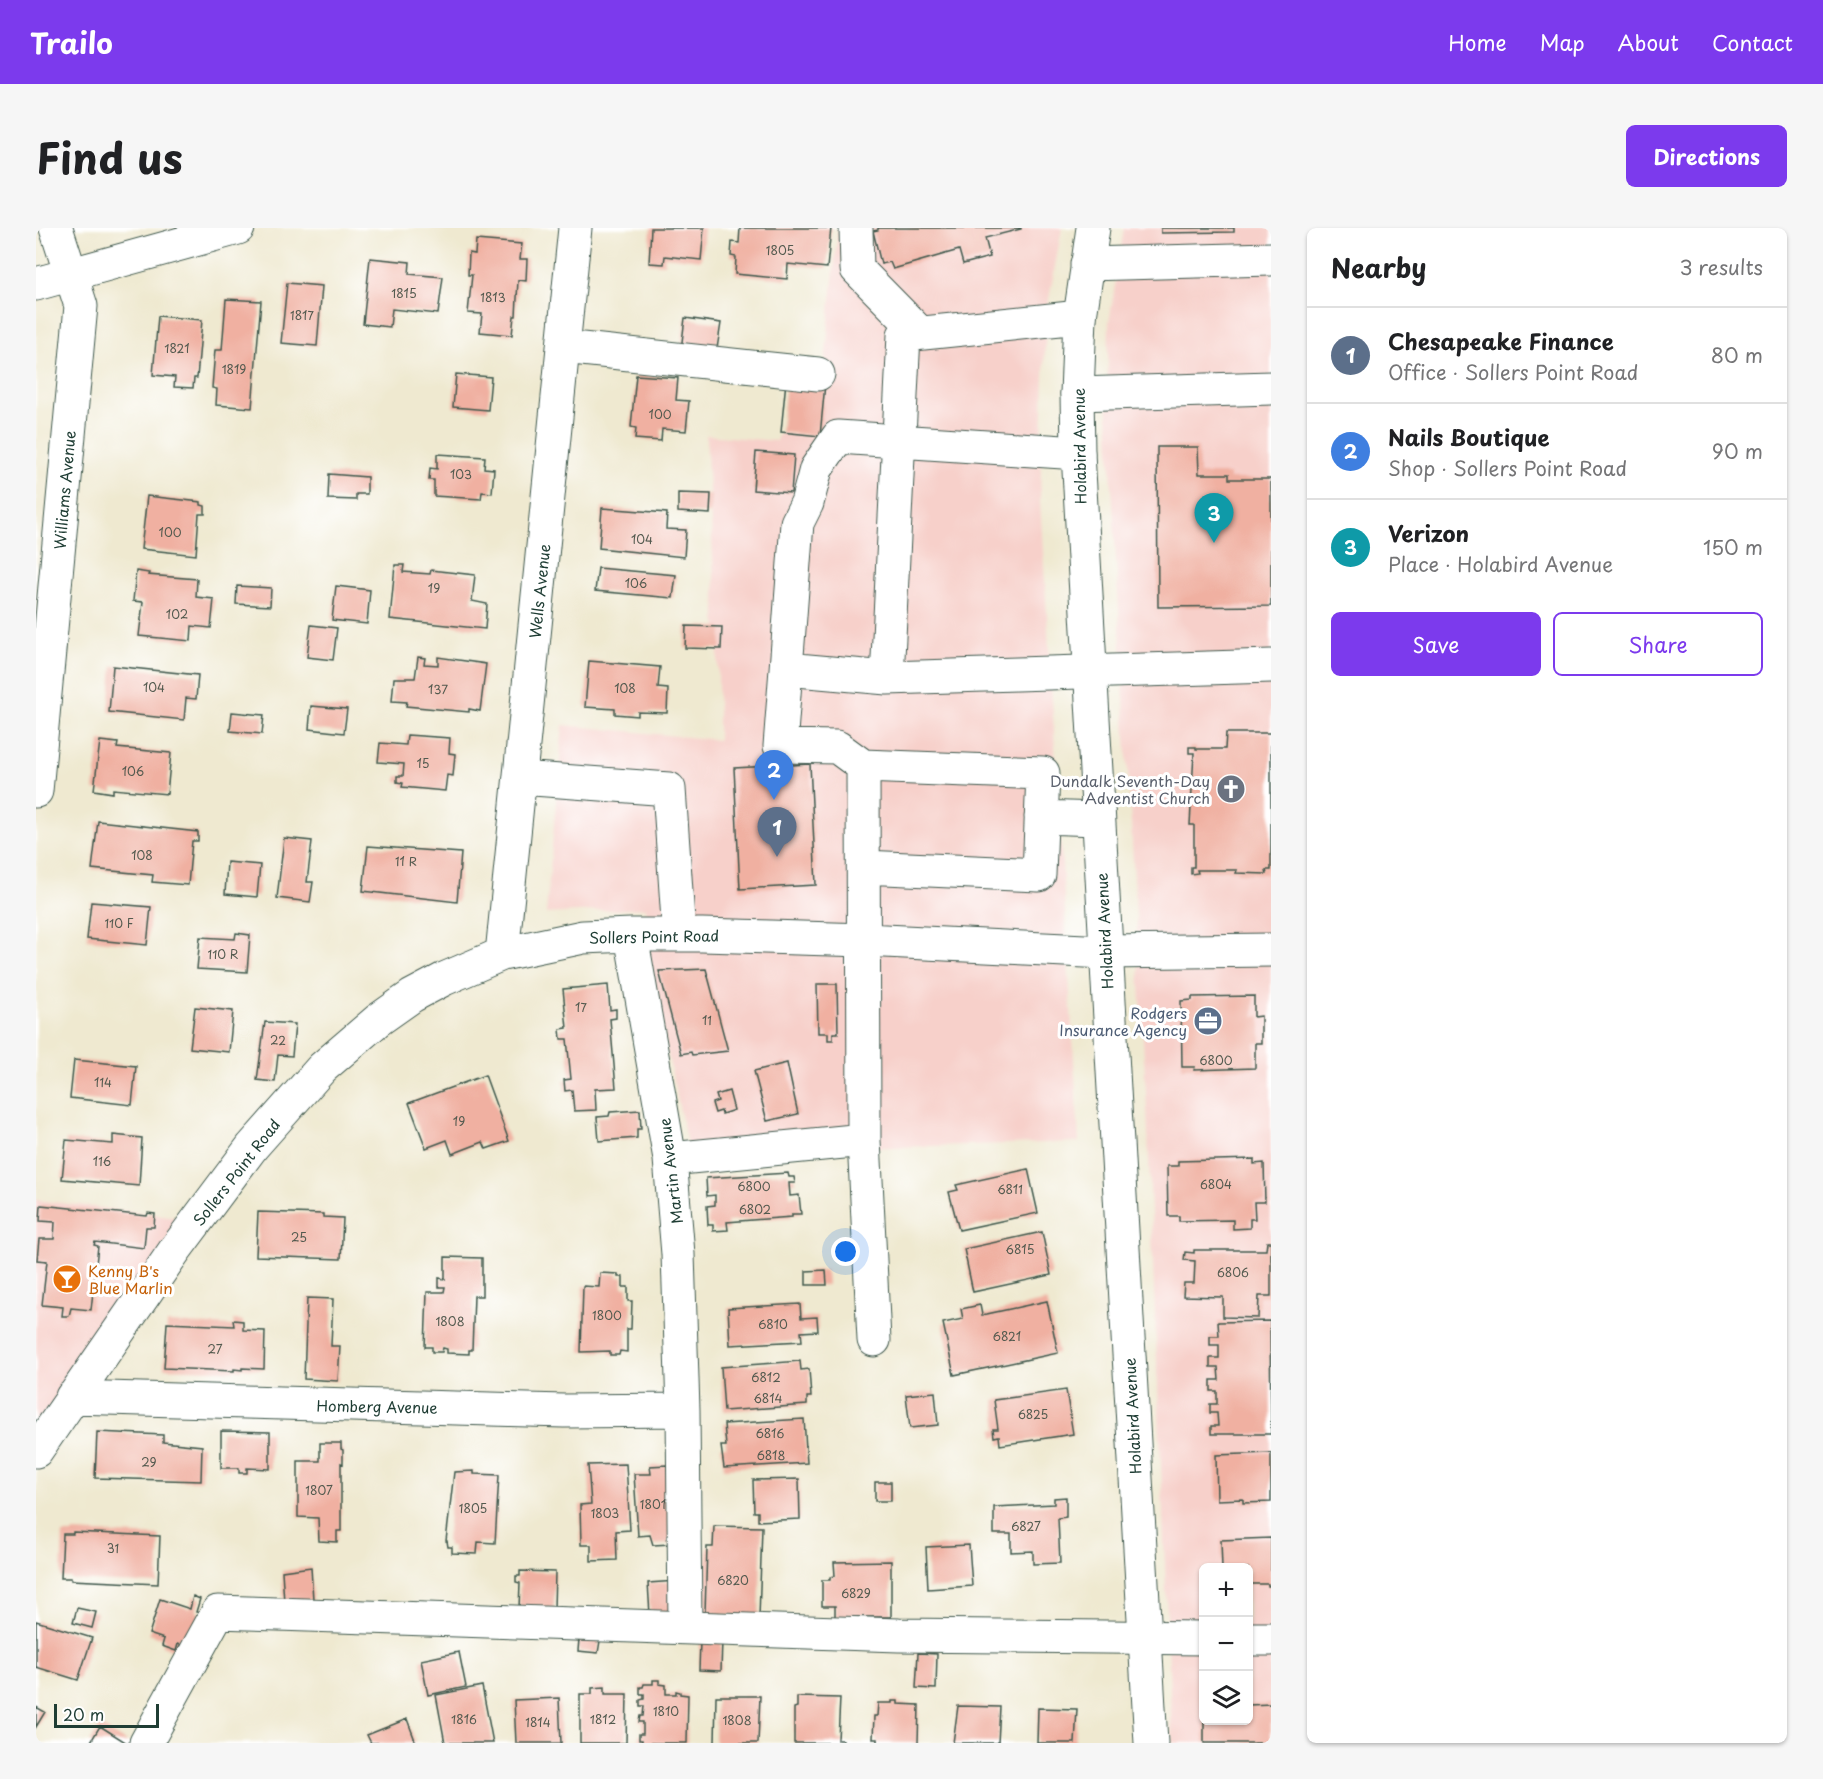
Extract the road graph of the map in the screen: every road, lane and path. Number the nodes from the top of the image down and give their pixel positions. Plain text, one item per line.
1 (56, 228) edge
2 (238, 228) edge
3 (575, 228) edge
4 (856, 228) edge
5 (1093, 228) edge
6 (1271, 259) edge
7 (1087, 264) junction
8 (69, 275) junction
9 (36, 284) edge
10 (1080, 317) junction
11 (920, 333) junction
12 (563, 347) junction
13 (818, 374) dead end
14 (1271, 388) edge
15 (1077, 394) junction
16 (899, 442) junction
17 (1078, 453) junction
18 (1271, 666) edge
19 (786, 669) junction
20 (1089, 670) junction
21 (887, 678) junction
22 (863, 766) junction
23 (520, 778) junction
24 (36, 791) edge
25 (1041, 817) junction
26 (1097, 819) junction
27 (864, 867) junction
28 (632, 935) junction
29 (679, 935) junction
30 (865, 940) junction
31 (1271, 950) edge
32 (1105, 952) junction
33 (502, 954) junction
34 (864, 1140) junction
35 (670, 1159) junction
36 (874, 1341) dead end
37 (72, 1397) junction
38 (683, 1410) junction
39 (36, 1451) edge
40 (685, 1627) junction
41 (1144, 1636) junction
42 (1199, 1638) edge
43 (1253, 1639) edge
44 (1271, 1639) edge
45 (146, 1743) edge
46 (1151, 1743) edge

1 - 8 street, Williams Avenue
2 - 8 street
3 - 12 street, Wells Avenue
4 - 11 street
5 - 7 street, Holabird Avenue
6 - 7 street
7 - 10 street, Holabird Avenue
8 - 9 street
8 - 24 street, Williams Avenue
10 - 11 street
10 - 15 street, Holabird Avenue
11 - 16 street
12 - 13 street
12 - 23 street, Wells Avenue
14 - 15 street
15 - 17 street, Holabird Avenue
16 - 17 street
16 - 19 street
16 - 21 street
17 - 20 street, Holabird Avenue
18 - 20 street
19 - 21 street
19 - 22 street
20 - 21 street
20 - 26 street, Holabird Avenue
22 - 25 street
22 - 27 street
23 - 29 street
23 - 33 street, Wells Avenue
25 - 26 street
25 - 27 street
26 - 32 street, Holabird Avenue
27 - 30 street
28 - 29 street, Sollers Point Road
28 - 33 street, Sollers Point Road
28 - 35 street, Martin Avenue
29 - 30 street, Sollers Point Road
30 - 32 street, Sollers Point Road
30 - 34 street
31 - 32 street, Sollers Point Road
32 - 41 street, Holabird Avenue
33 - 37 street, Sollers Point Road
34 - 35 street
34 - 36 street
35 - 38 street, Martin Avenue
37 - 38 street, Homberg Avenue
37 - 39 street, Sollers Point Road
38 - 40 street, Martin Avenue
40 - 41 street
40 - 45 street
41 - 42 street
41 - 46 street, Holabird Avenue
43 - 44 street

